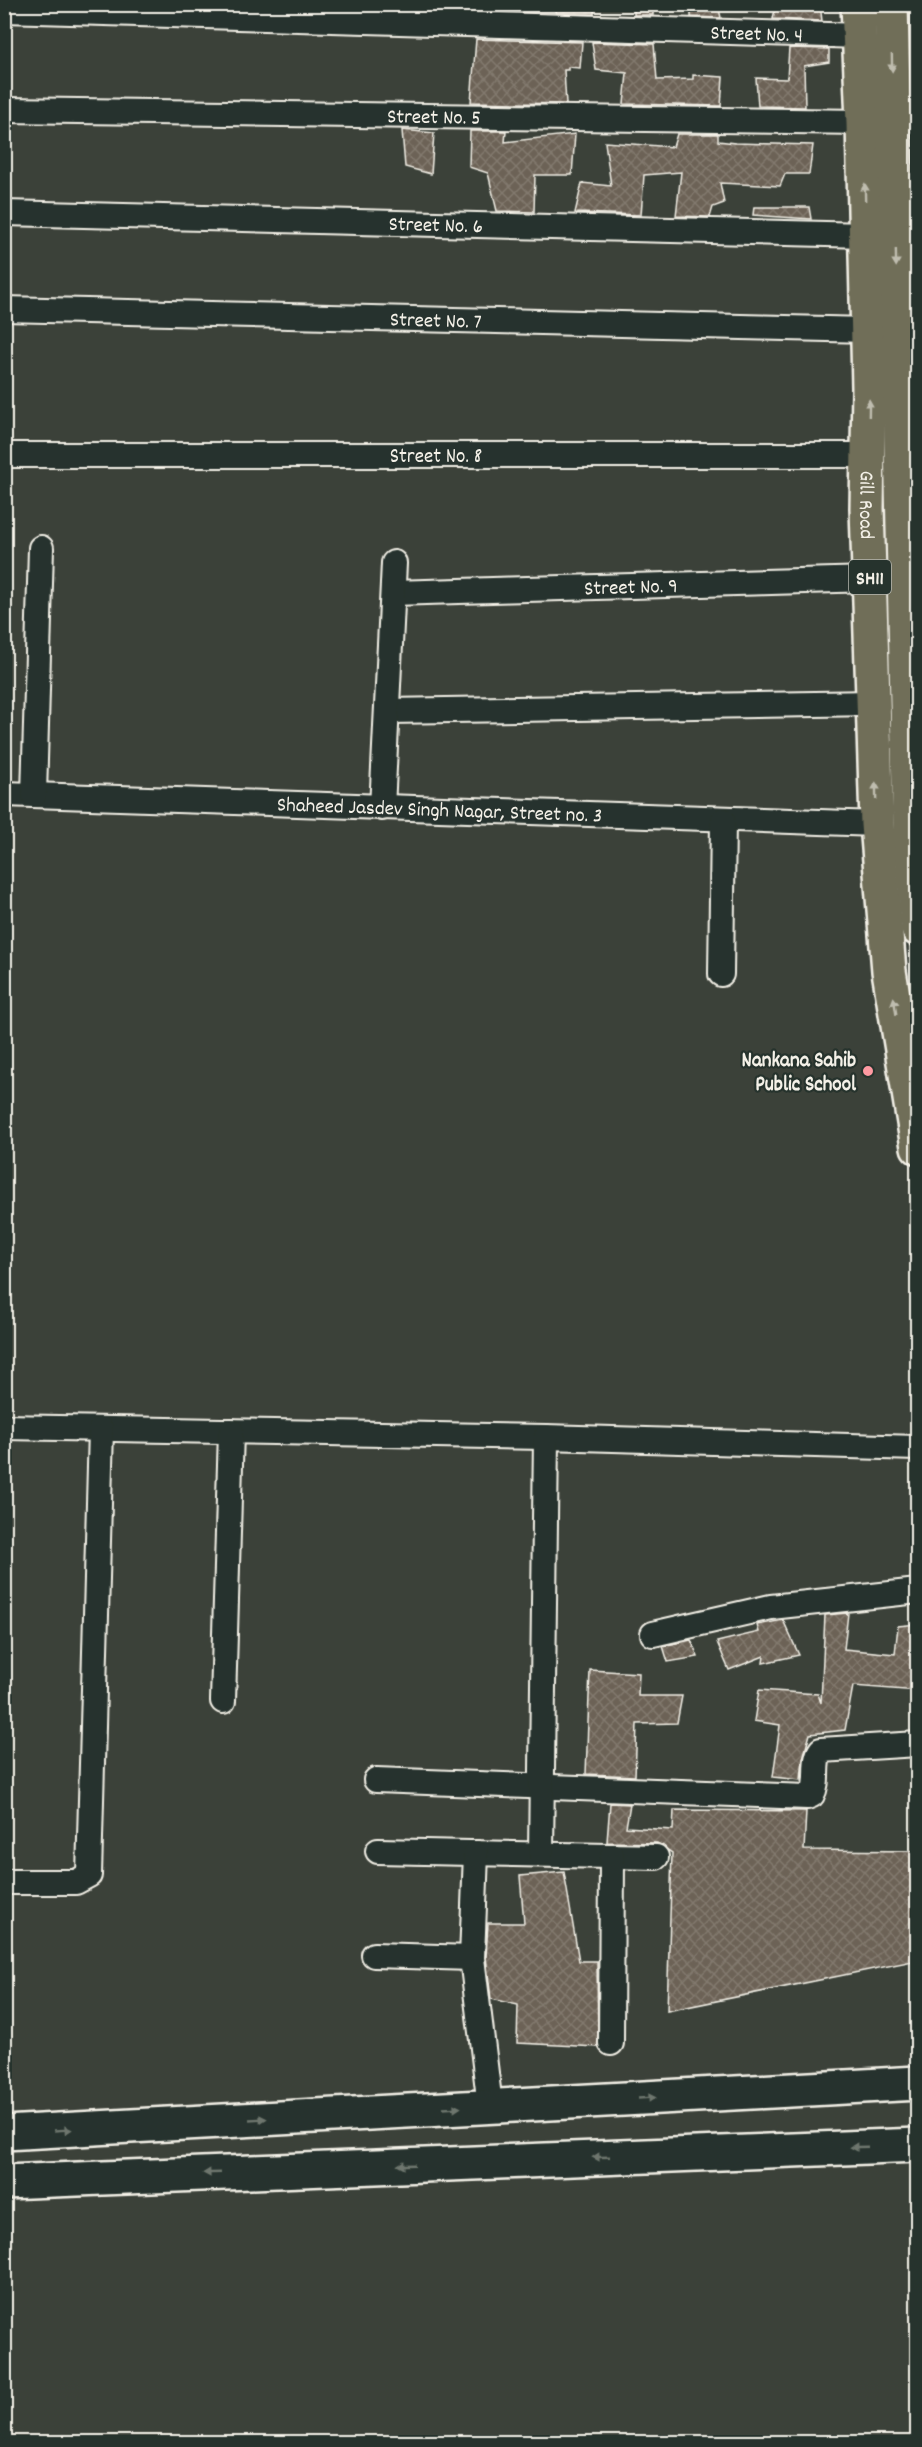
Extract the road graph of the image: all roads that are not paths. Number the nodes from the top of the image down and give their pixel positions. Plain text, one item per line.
1 (891, 4) edge
2 (4, 10) edge
3 (289, 11) edge
4 (859, 20) edge
5 (4, 110) edge
6 (864, 122) junction
7 (4, 213) edge
8 (866, 235) junction
9 (4, 309) edge
10 (868, 330) junction
11 (4, 454) edge
12 (867, 455) junction
13 (41, 548) dead end
14 (394, 564) dead end
15 (870, 579) junction
16 (393, 592) junction
17 (874, 703) junction
18 (388, 711) junction
19 (4, 794) edge
20 (34, 795) junction
21 (382, 808) junction
22 (723, 820) junction
23 (877, 824) junction
24 (918, 929) edge
25 (721, 974) dead end
26 (918, 1147) edge
27 (4, 1427) edge
28 (101, 1429) junction
29 (231, 1431) junction
30 (546, 1437) junction
31 (918, 1448) edge
32 (918, 1591) edge
33 (653, 1634) dead end
34 (223, 1701) dead end
35 (918, 1744) edge
36 (376, 1780) dead end
37 (543, 1785) junction
38 (378, 1851) dead end
39 (476, 1853) junction
40 (541, 1854) junction
41 (612, 1856) junction
42 (656, 1857) dead end
43 (4, 1882) edge
44 (374, 1955) dead end
45 (472, 1958) junction
46 (611, 2043) dead end
47 (918, 2083) edge
48 (490, 2106) junction
49 (4, 2133) edge
50 (918, 2145) edge
51 (4, 2182) edge

1 -> 24 main road, Gill Road / SH11
2 - 3 street, Street No. 4
3 - 4 street, Street No. 4
4 - 6 main road, Gill Road / SH11
5 - 6 street, Street No. 5
8 -> 6 main road, Gill Road / SH11
7 - 8 street, Street No. 6
8 - 10 main road, Gill Road / SH11
9 - 10 street, Street No. 7
12 -> 10 main road, Gill Road / SH11
11 - 12 street, Street No. 8
12 - 15 main road, Gill Road / SH11
13 - 20 street
14 - 16 street
15 - 16 street, Street No. 9
15 - 17 main road, Gill Road / SH11
16 - 18 street
17 - 18 street
23 -> 17 main road, Gill Road / SH11
18 - 21 street
19 - 20 street, Shaheed Jasdev Singh Nagar, Street no. 3
20 - 21 street, Shaheed Jasdev Singh Nagar, Street no. 3
21 - 22 street, Shaheed Jasdev Singh Nagar, Street no. 3
22 - 23 street, Shaheed Jasdev Singh Nagar, Street no. 3
22 - 25 street
26 -> 23 main road, Gill Road / SH11
27 - 28 street
28 - 29 street
28 - 43 street
29 - 30 street
29 - 34 street
30 - 31 street
30 - 37 street
32 - 33 street
35 - 37 street
36 - 37 street
37 - 40 street
38 - 39 street
39 - 40 street
39 - 45 street
40 - 41 street
41 - 42 street
41 - 46 street
44 - 45 street
45 - 48 street
48 -> 47 street
49 -> 48 street
50 -> 51 street

